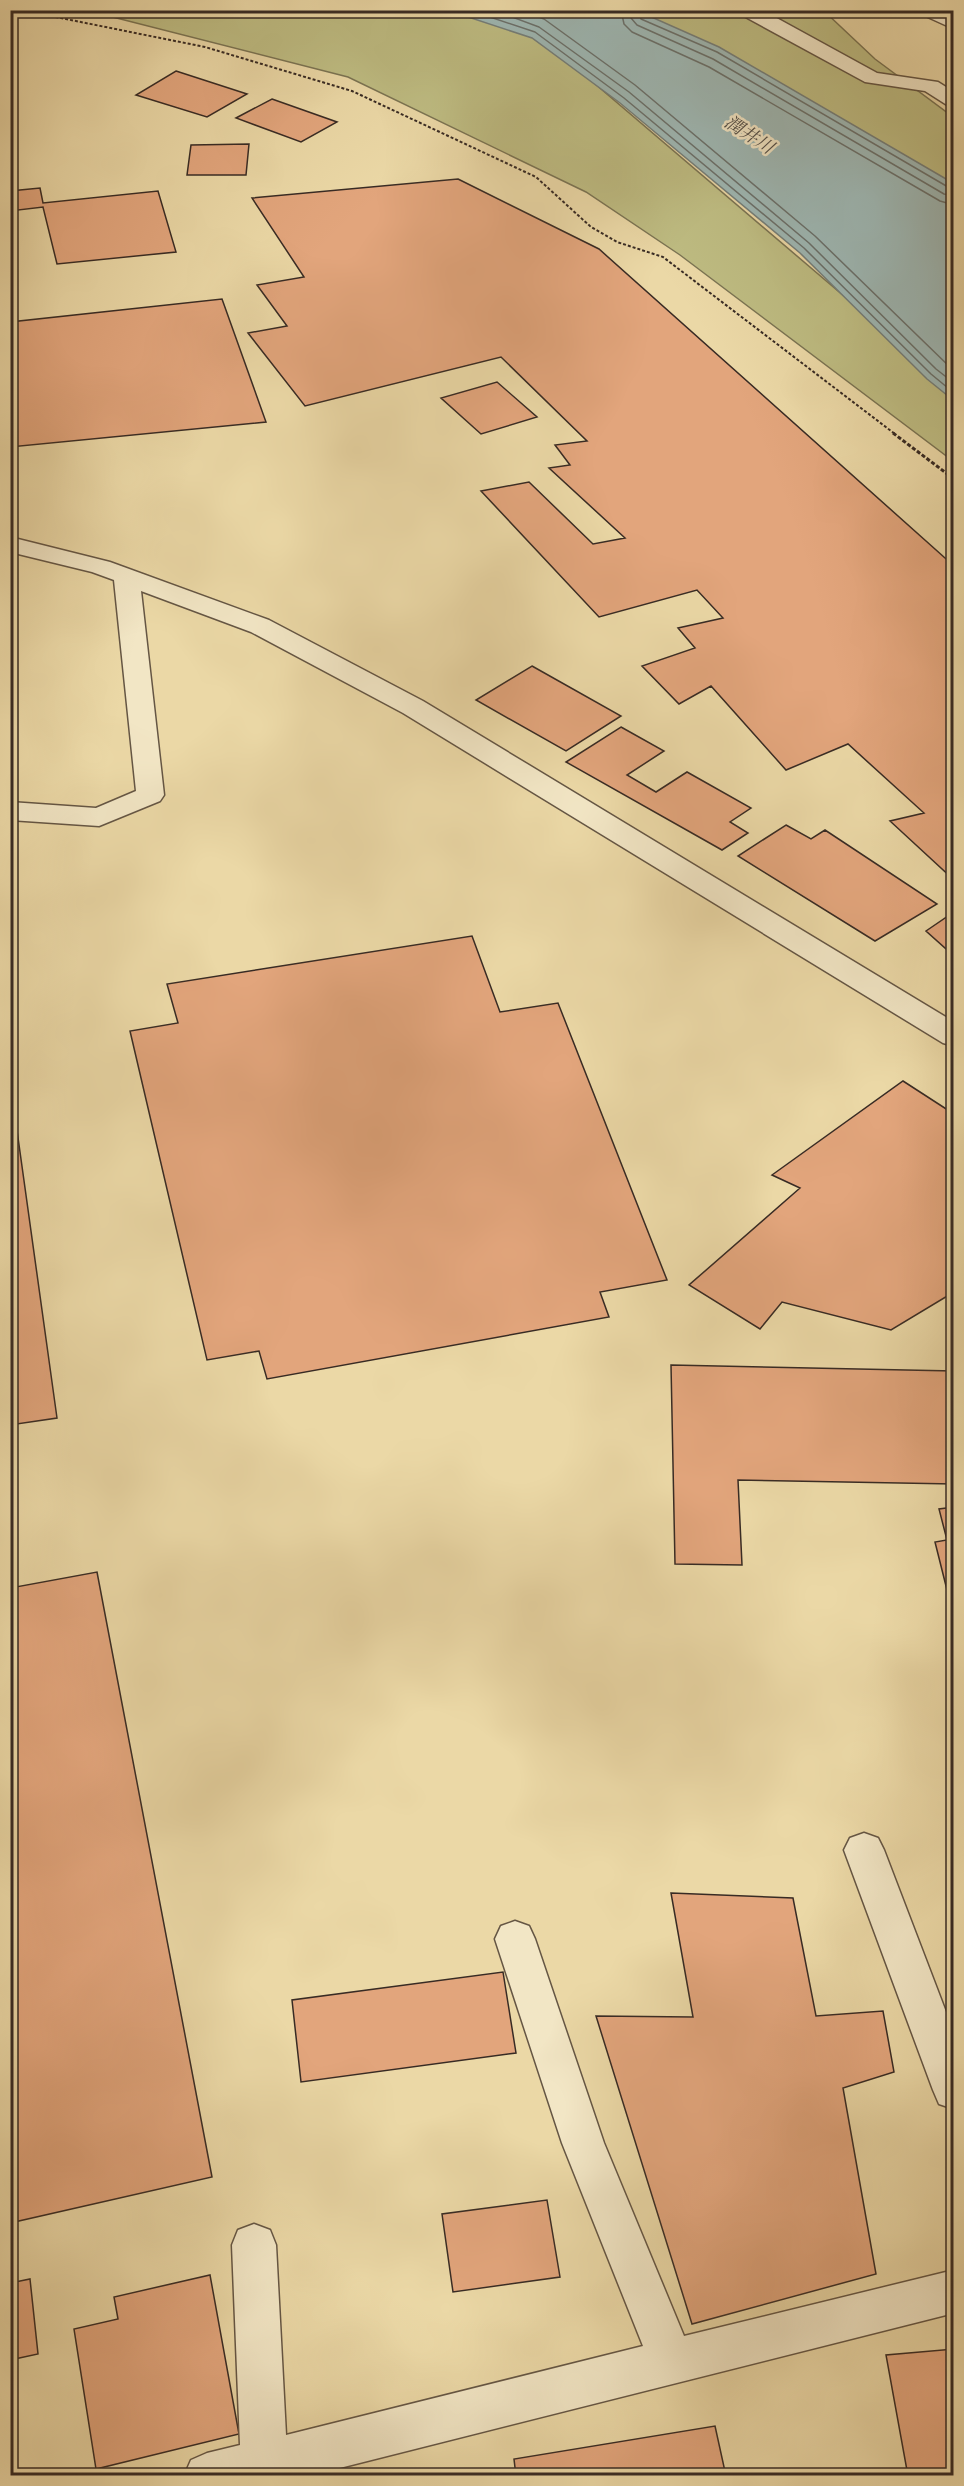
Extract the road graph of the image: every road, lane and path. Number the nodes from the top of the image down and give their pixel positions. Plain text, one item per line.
1 (21, 10) edge
2 (747, 10) edge
3 (928, 10) edge
4 (954, 23) edge
5 (954, 101) edge
6 (954, 480) edge
7 (10, 544) edge
8 (126, 576) junction
9 (10, 810) edge
10 (954, 1036) edge
11 (864, 1850) dead end
12 (515, 1939) dead end
13 (954, 2090) edge
14 (254, 2245) dead end
15 (954, 2291) edge
16 (671, 2361) junction
17 (265, 2469) edge
18 (207, 2475) edge

1 - 6 path
2 - 5 street
3 - 4 street
7 - 8 street
8 - 9 street
8 - 10 street
11 - 13 street
12 - 16 street
14 - 17 street
15 - 16 street
16 - 17 street
17 - 18 street

